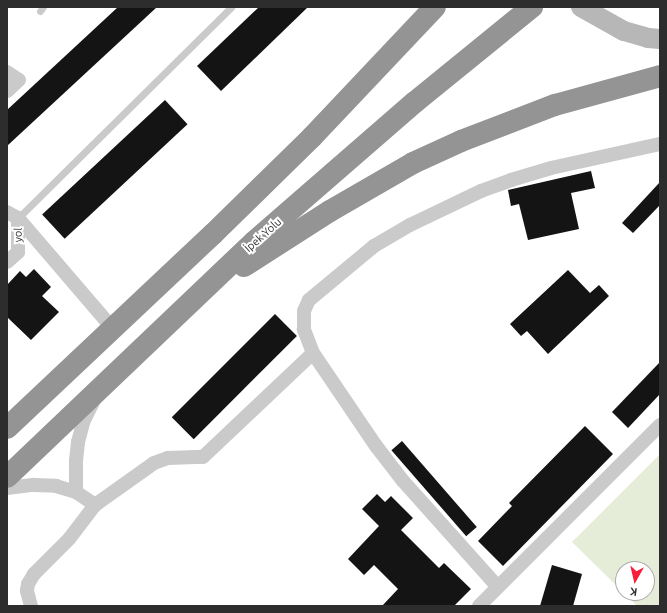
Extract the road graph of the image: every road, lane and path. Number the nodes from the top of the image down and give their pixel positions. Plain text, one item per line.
1 (231, 7) edge
2 (435, 7) edge
3 (532, 7) edge
4 (581, 7) edge
5 (660, 39) edge
6 (7, 72) edge
7 (660, 76) edge
8 (7, 91) edge
9 (660, 144) edge
10 (13, 215) edge
11 (7, 262) edge
12 (199, 296) junction
13 (113, 329) junction
14 (313, 352) junction
15 (99, 390) junction
16 (660, 425) edge
17 (7, 428) edge
18 (7, 477) edge
19 (7, 488) edge
20 (76, 492) junction
21 (95, 505) junction
22 (497, 586) junction
23 (31, 606) edge
24 (478, 606) edge

1 - 10 lane
2 - 13 highway
3 - 12 highway, İpek Yolu
4 - 5 main road
6 - 8 street
7 - 12 highway
9 - 14 street
10 - 11 street, yol
10 - 13 street
12 - 15 highway, İpek Yolu
13 - 17 highway
14 - 21 street
14 - 22 street
15 - 18 highway, İpek Yolu
15 - 20 street
16 - 22 street
19 - 20 street
20 - 21 street
21 - 23 street
22 - 24 street

